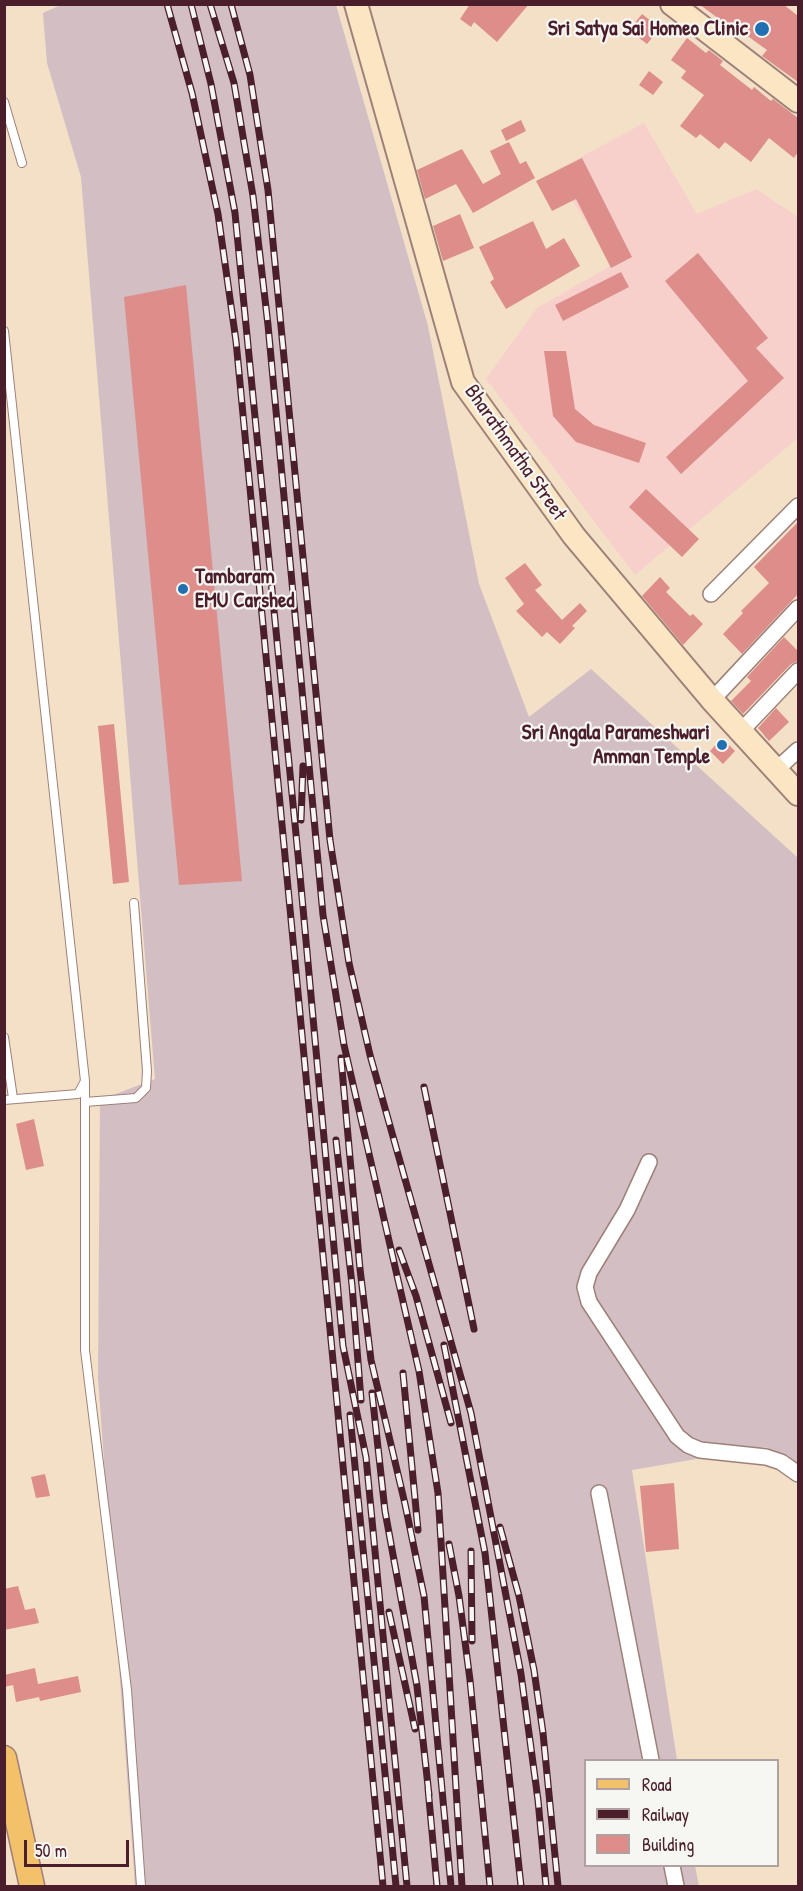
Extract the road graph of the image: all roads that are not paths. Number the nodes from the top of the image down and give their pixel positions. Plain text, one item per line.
1 (356, 4) edge
2 (672, 4) edge
3 (798, 101) edge
4 (4, 102) edge
5 (22, 163) dead end
6 (4, 331) edge
7 (798, 506) edge
8 (711, 594) dead end
9 (798, 608) edge
10 (798, 671) edge
11 (712, 700) junction
12 (741, 731) junction
13 (798, 750) edge
14 (776, 770) junction
15 (798, 794) edge
16 (134, 903) dead end
17 (4, 1037) edge
18 (85, 1081) junction
19 (9, 1099) edge
20 (85, 1102) junction
21 (649, 1162) dead end
22 (798, 1474) edge
23 (599, 1493) dead end
24 (4, 1758) edge
25 (651, 1759) edge
26 (672, 1867) edge
27 (32, 1887) edge
28 (141, 1887) edge
29 (676, 1887) edge

1 - 11 street, Bharathmatha Street
2 - 3 street
4 - 5 lane
6 - 18 lane
7 - 8 street
9 - 11 street
10 - 12 street
11 - 12 street, Bharathmatha Street
12 - 14 street, Bharathmatha Street
13 - 14 street
14 - 15 street, Bharathmatha Street
16 - 20 lane
17 - 19 lane
18 - 19 lane
18 - 20 lane
20 - 28 lane
21 - 22 street
23 - 25 street
24 - 27 main road
26 - 29 street

